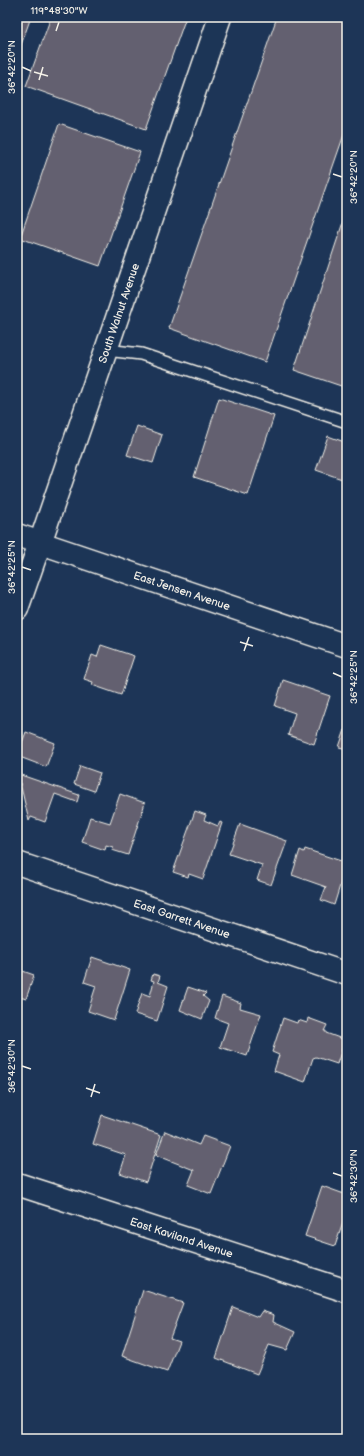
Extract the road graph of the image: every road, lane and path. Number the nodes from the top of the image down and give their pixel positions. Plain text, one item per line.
1 (220, 17) edge
2 (106, 350) junction
3 (347, 422) edge
4 (17, 535) edge
5 (40, 543) junction
6 (17, 609) edge
7 (347, 646) edge
8 (17, 863) edge
9 (347, 974) edge
10 (17, 1184) edge
11 (347, 1291) edge

1 - 2 street, South Walnut Avenue
2 - 3 lane
2 - 5 street, South Walnut Avenue
4 - 5 street, East Jensen Avenue
5 - 6 street, South Walnut Avenue
5 - 7 street, East Jensen Avenue
8 - 9 street, East Garrett Avenue
10 - 11 street, East Kaviland Avenue

